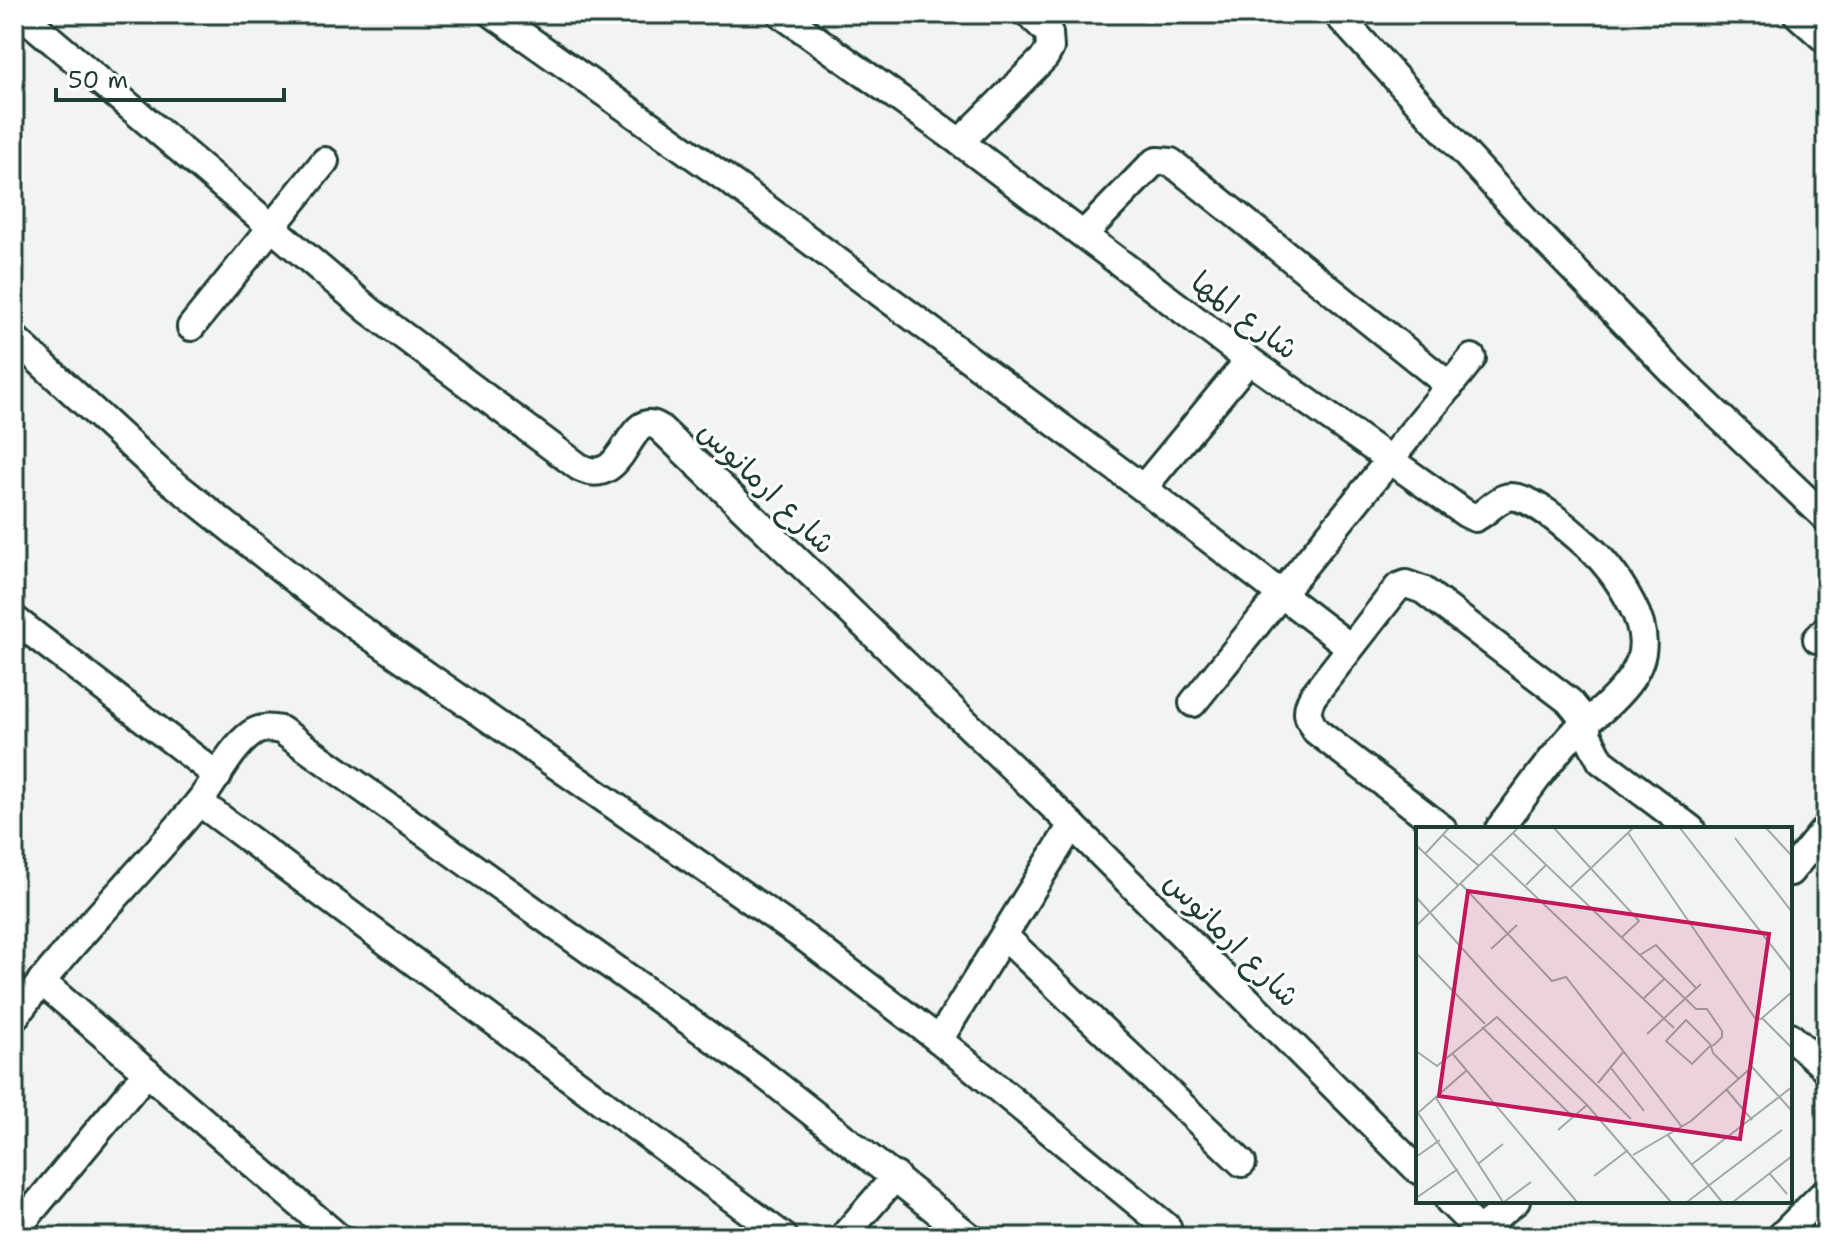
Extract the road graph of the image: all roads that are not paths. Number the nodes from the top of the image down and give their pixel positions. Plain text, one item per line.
1 (21, 14) edge
2 (493, 14) edge
3 (781, 14) edge
4 (1029, 14) edge
5 (1337, 14) edge
6 (1797, 14) edge
7 (1826, 40) edge
8 (960, 142) junction
9 (325, 161) dead end
10 (272, 227) junction
11 (1084, 234) junction
12 (191, 327) dead end
13 (14, 338) edge
14 (1472, 358) dead end
15 (1249, 360) junction
16 (1450, 386) junction
17 (1390, 460) junction
18 (1143, 488) junction
19 (1826, 518) edge
20 (1281, 594) junction
21 (14, 619) edge
22 (1350, 647) junction
23 (1193, 703) dead end
24 (1586, 722) junction
25 (218, 776) junction
26 (199, 802) junction
27 (1072, 825) junction
28 (1440, 827) edge
29 (1501, 827) edge
30 (1688, 827) edge
31 (1826, 828) edge
32 (1792, 870) edge
33 (1004, 936) junction
34 (41, 981) junction
35 (14, 1018) edge
36 (1792, 1038) edge
37 (939, 1040) junction
38 (1826, 1069) edge
39 (147, 1072) junction
40 (1242, 1163) dead end
41 (1416, 1168) edge
42 (896, 1176) junction
43 (1826, 1191) edge
44 (1451, 1203) edge
45 (1513, 1203) edge
46 (1167, 1227) dead end
47 (14, 1232) edge
48 (1474, 1234) edge
49 (338, 1237) edge
50 (784, 1237) edge
51 (843, 1237) edge
52 (970, 1237) edge
53 (1780, 1237) edge

1 - 10 street, شارع ارمانوس
2 - 18 street
3 - 8 street, شارع المها
4 - 8 street
5 - 19 street
6 - 7 street
8 - 11 street, شارع المها
9 - 10 street
10 - 12 street
10 - 27 street, شارع ارمانوس
11 - 15 street, شارع المها
11 - 16 street
13 - 37 street
14 - 16 street
15 - 17 street, شارع المها
15 - 18 street
16 - 17 street
17 - 20 street
17 - 24 street, شارع المها
18 - 20 street
20 - 22 street
20 - 23 street
21 - 25 street
22 - 24 street
22 - 28 street
24 - 29 street
24 - 30 street
25 - 26 street
25 - 42 street
26 - 34 street
26 - 50 street
27 - 33 street
27 - 41 street, شارع ارمانوس
31 - 32 street
33 - 37 street
33 - 40 street
34 - 35 street
34 - 39 street
36 - 38 street
37 - 46 street
39 - 47 street
39 - 49 street
42 - 51 street
42 - 52 street
43 - 53 street
44 - 48 street
45 - 48 street

